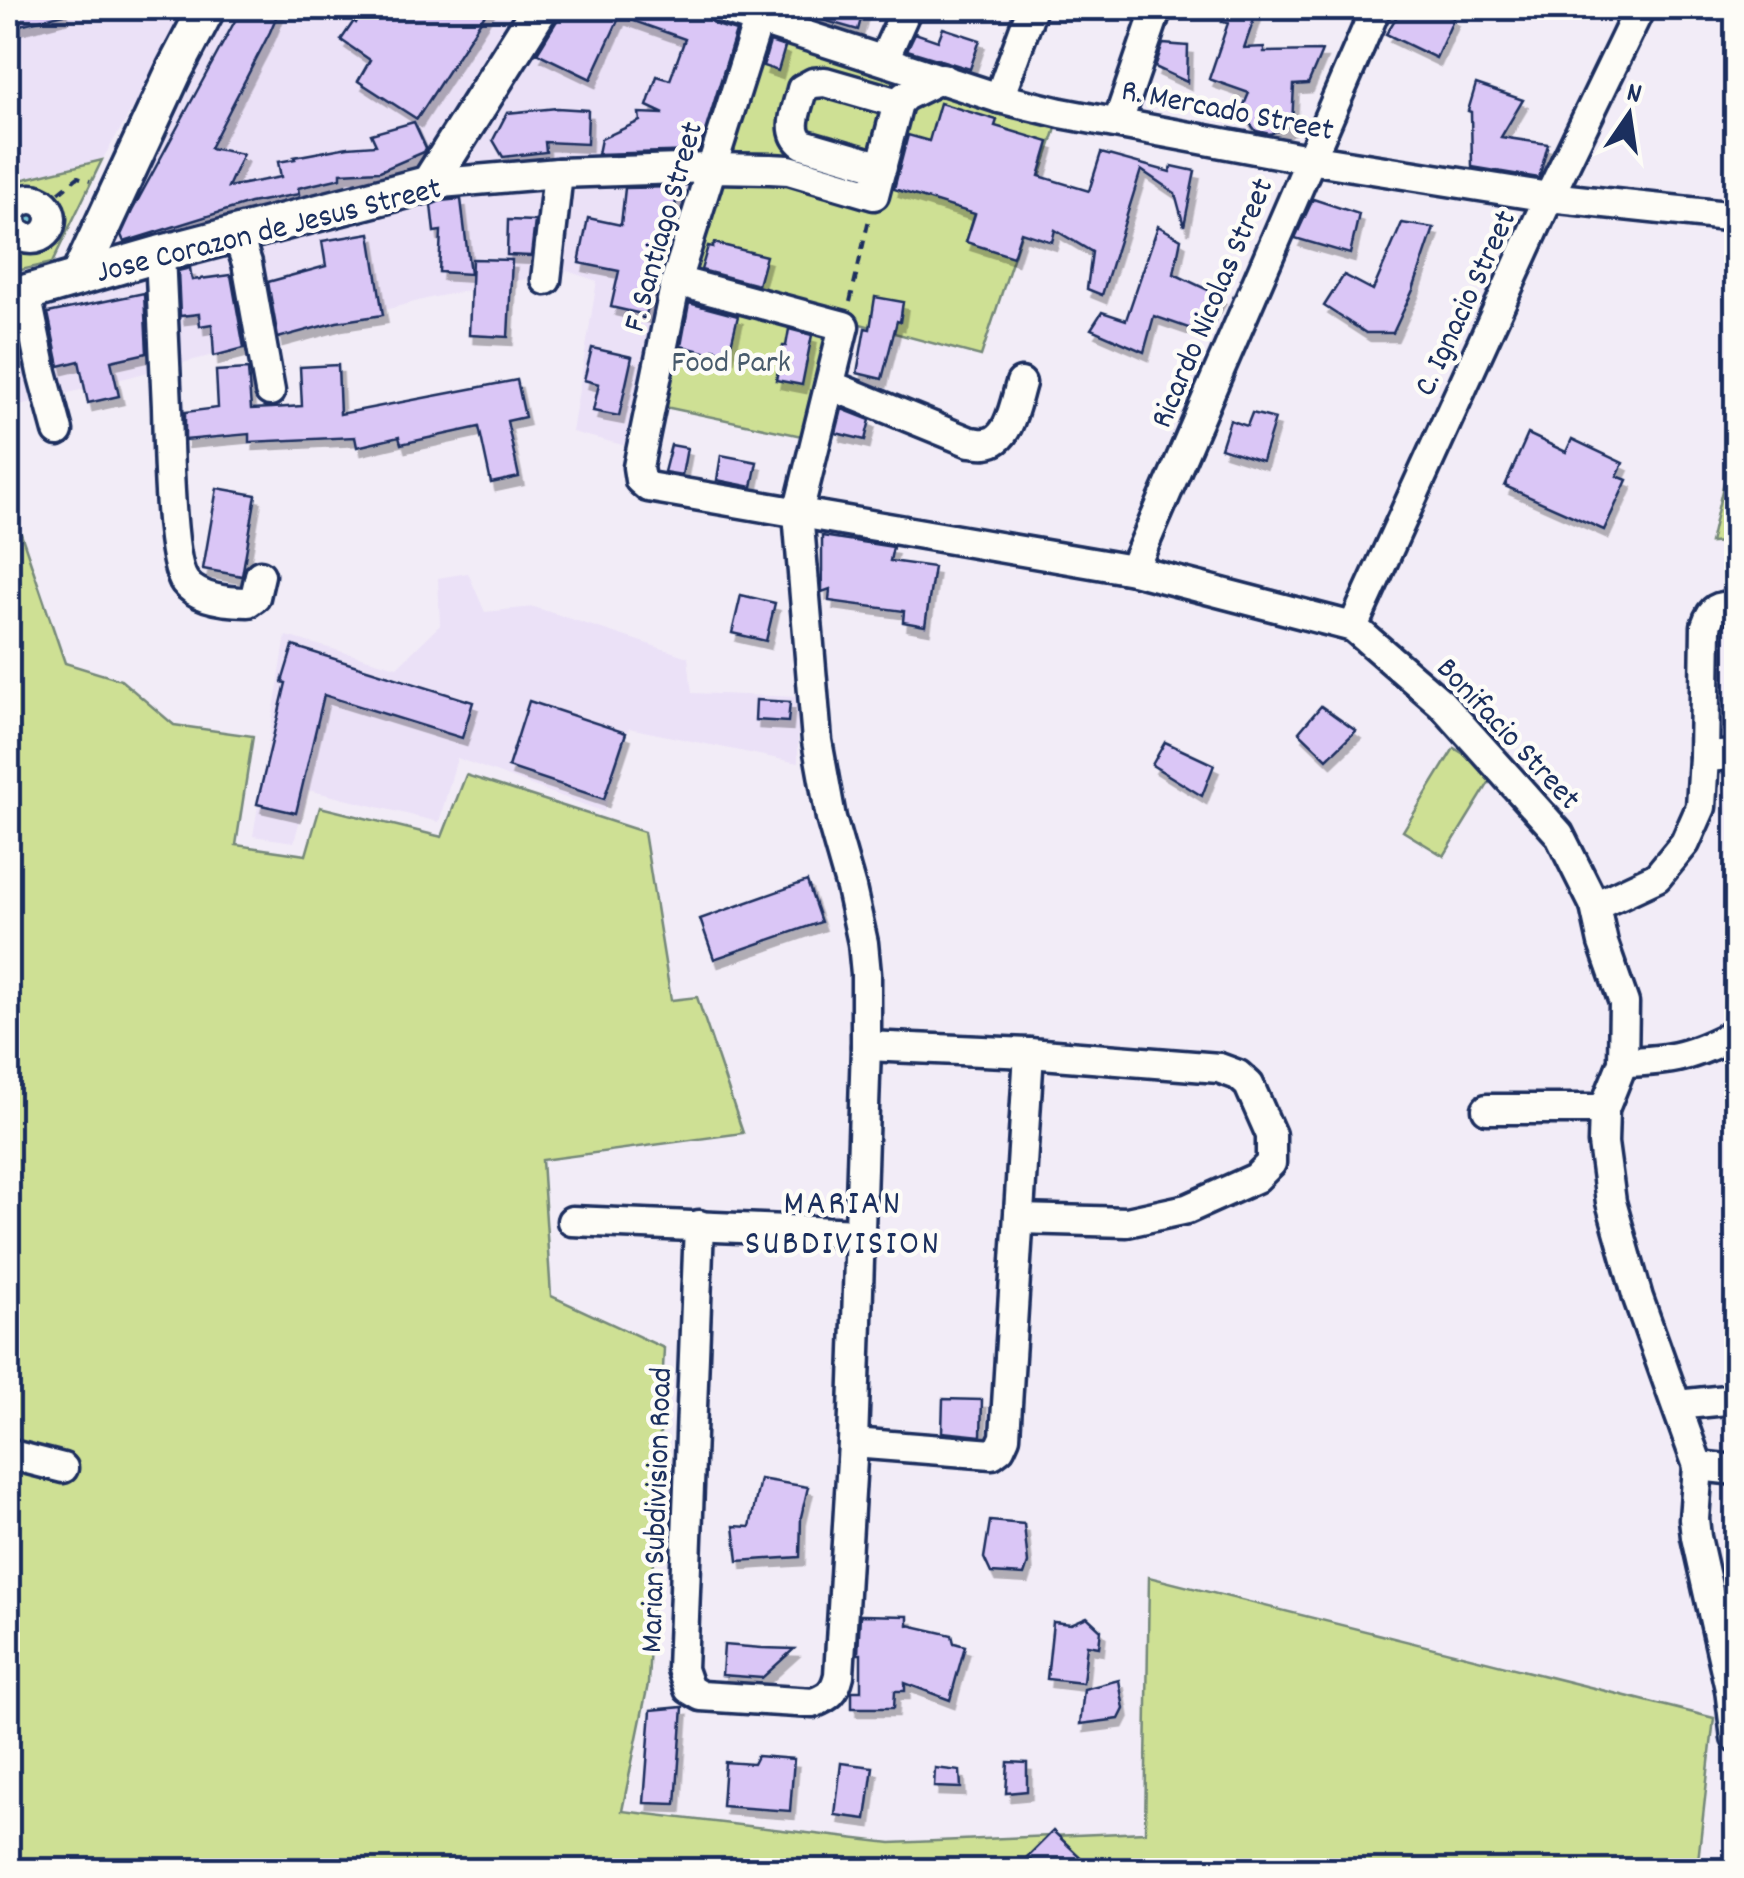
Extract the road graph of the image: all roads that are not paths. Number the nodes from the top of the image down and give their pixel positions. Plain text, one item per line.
1 (207, 8) edge
2 (720, 8) edge
3 (907, 8) edge
4 (1032, 8) edge
5 (1157, 8) edge
6 (1376, 8) edge
7 (1640, 8) edge
8 (531, 11) edge
9 (761, 14) edge
10 (884, 59) junction
11 (942, 78) junction
12 (999, 98) junction
13 (898, 103) junction
14 (1118, 122) junction
15 (1309, 160) junction
16 (711, 168) junction
17 (558, 172) junction
18 (878, 181) junction
19 (429, 184) junction
20 (1549, 198) junction
21 (1736, 217) edge
22 (237, 234) junction
23 (160, 254) junction
24 (79, 276) junction
25 (546, 280) dead end
26 (676, 281) junction
27 (17, 296) edge
28 (1021, 383) dead end
29 (830, 385) junction
30 (270, 390) dead end
31 (58, 431) dead end
32 (638, 467) joint
33 (798, 513) junction
34 (1133, 570) junction
35 (260, 575) dead end
36 (1736, 606) edge
37 (1353, 627) junction
38 (1736, 755) edge
39 (1704, 757) junction
40 (1596, 906) junction
41 (1736, 1033) edge
42 (866, 1046) junction
43 (1029, 1053) junction
44 (1623, 1062) junction
45 (1487, 1109) dead end
46 (1604, 1109) junction
47 (1019, 1219) junction
48 (572, 1221) dead end
49 (700, 1225) junction
50 (859, 1233) junction
51 (1736, 1399) edge
52 (1677, 1405) junction
53 (853, 1443) junction
54 (8, 1454) edge
55 (1698, 1466) junction
56 (64, 1468) dead end
57 (1736, 1470) edge
58 (1736, 1738) edge

1 - 24 main road
2 - 9 street, R. Mercado Street
3 - 10 street
4 - 12 street
5 - 14 street
6 - 15 street, Ricardo Nicolas Street
7 - 20 street, C. Ignacio Street
8 - 19 main road
9 - 10 street, R. Mercado Street
9 - 16 street, F. Santiago Street
10 - 11 street, R. Mercado Street
11 - 12 street, R. Mercado Street
11 - 13 street
12 - 14 street, R. Mercado Street
13 - 18 street
13 - 18 street
14 - 15 street, R. Mercado Street
15 - 20 street, R. Mercado Street
15 - 34 street, Ricardo Nicolas Street
16 - 17 street, Jose Corazon de Jesus Street
16 - 18 street, Jose Corazon de Jesus Street
16 - 26 street, F. Santiago Street
17 - 19 street, Jose Corazon de Jesus Street
17 - 25 street
19 - 22 main road, Jose Corazon de Jesus Street
20 - 21 street, R. Mercado Street
20 - 37 street, C. Ignacio Street
22 - 23 main road, Jose Corazon de Jesus Street
22 - 30 street
23 - 24 main road, Jose Corazon de Jesus Street
23 - 35 street
24 - 27 main road, Jose Corazon de Jesus Street
26 - 29 street
26 - 32 street, F. Santiago Street
27 - 31 street
28 - 29 street
29 - 33 street
32 - 33 street, Bonifacio Street
33 - 34 street, Bonifacio Street
33 - 42 street
34 - 37 street, Bonifacio Street
36 - 39 street
37 - 40 street, Bonifacio Street
38 - 39 street
39 - 40 street
40 - 44 street, Bonifacio Street
41 - 44 street
42 - 43 street
42 - 50 street
43 - 47 street
43 - 47 street
44 - 46 street, Bonifacio Street
45 - 46 street
46 - 52 street, Bonifacio Street
47 - 53 street
48 - 49 street
49 - 50 street
49 - 53 street, Marian Subdivision Road
50 - 53 street
51 - 52 street
52 - 55 street, Bonifacio Street
54 - 56 street
55 - 57 street
55 - 58 street, Bonifacio Street

